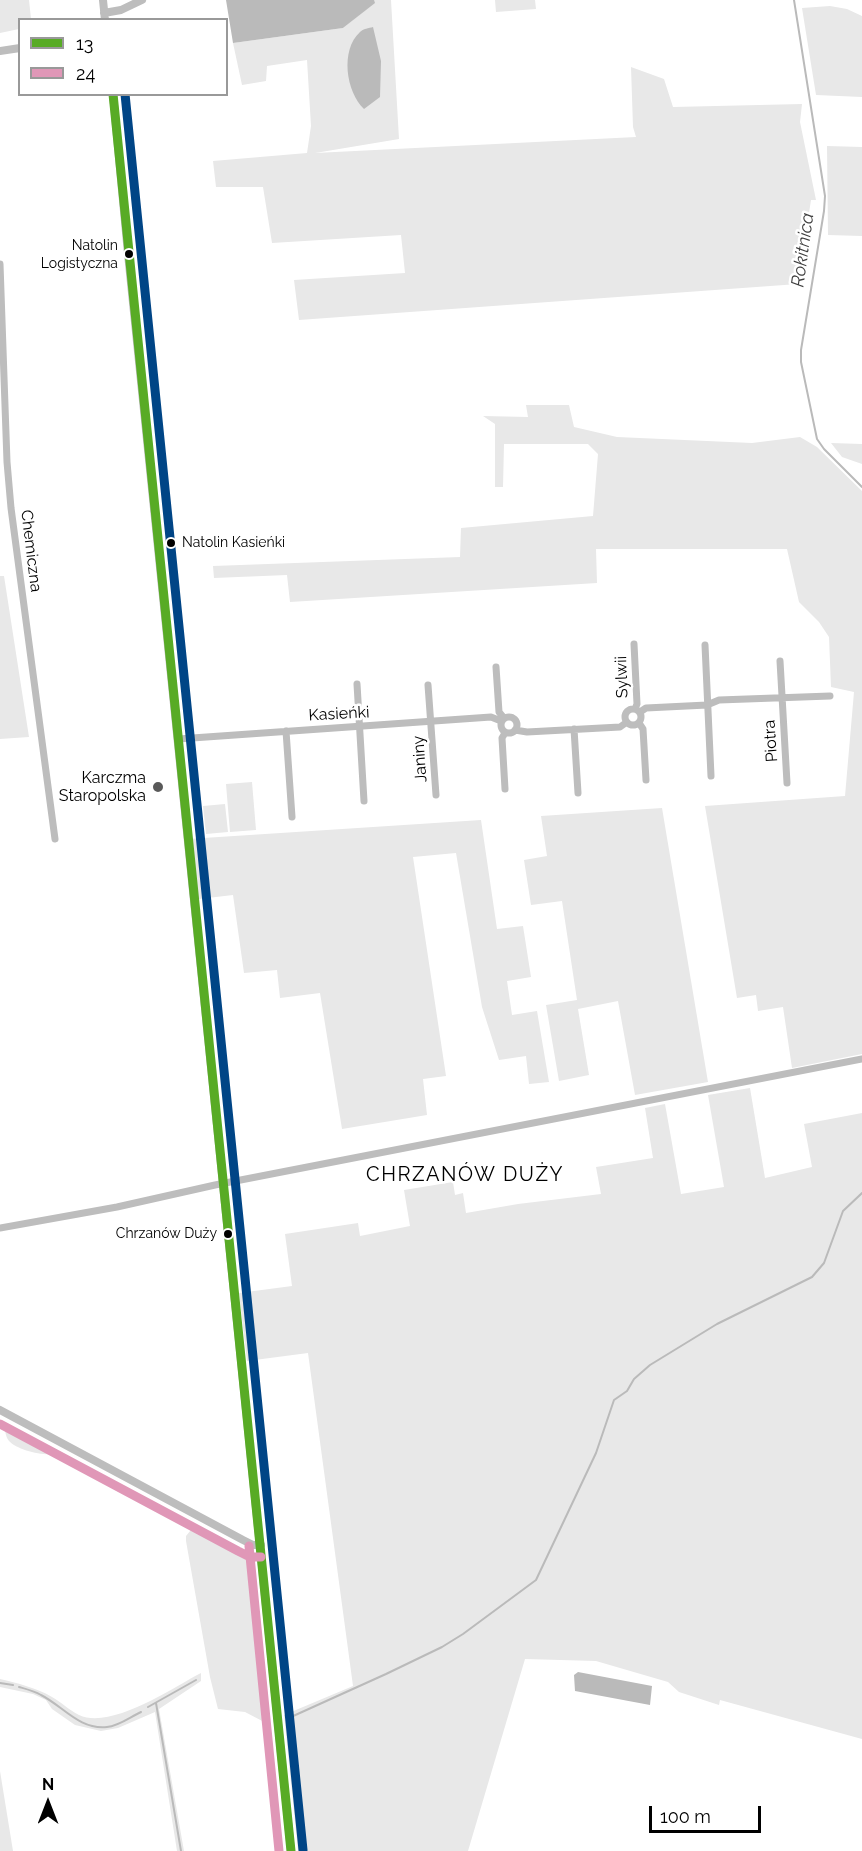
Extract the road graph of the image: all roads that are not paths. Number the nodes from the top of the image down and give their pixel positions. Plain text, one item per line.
1 (103, 0) edge
2 (142, 0) edge
3 (105, 16) edge
4 (18, 48) edge
5 (0, 51) edge
6 (113, 96) edge
7 (0, 264) edge
8 (634, 644) dead end
9 (705, 645) dead end
10 (780, 661) dead end
11 (496, 667) dead end
12 (357, 684) dead end
13 (428, 685) dead end
14 (830, 696) dead end
15 (781, 698) junction
16 (707, 705) junction
17 (637, 710) junction
18 (503, 720) junction
19 (430, 721) junction
20 (627, 722) junction
21 (639, 723) junction
22 (359, 727) junction
23 (574, 729) junction
24 (516, 730) junction
25 (286, 731) junction
26 (505, 733) junction
27 (178, 739) junction
28 (711, 776) dead end
29 (646, 780) dead end
30 (787, 783) dead end
31 (505, 789) dead end
32 (578, 793) dead end
33 (436, 795) dead end
34 (364, 801) dead end
35 (292, 816) dead end
36 (55, 839) dead end
37 (862, 1059) edge
38 (223, 1184) junction
39 (0, 1228) edge
40 (0, 1410) edge
41 (261, 1545) junction
42 (291, 1851) edge

1 - 3 street
2 - 3 street
4 - 5 street
6 - 27 street
7 - 36 street, Chemiczna
8 - 17 street, Sylwii
9 - 16 street
10 - 15 street, Piotra
11 - 18 street
12 - 22 street
13 - 19 street, Janiny
14 - 15 street
15 - 16 street
15 - 30 street, Piotra
16 - 17 street
16 - 28 street
17 - 20 street
17 - 21 street
18 - 19 street, Kasieńki
18 - 24 street
18 - 26 street
19 - 22 street, Kasieńki
19 - 33 street, Janiny
20 - 21 street
20 - 23 street
21 - 29 street
22 - 25 street, Kasieńki
22 - 34 street
23 - 24 street
23 - 32 street
24 - 26 street
25 - 27 street, Kasieńki
25 - 35 street
26 - 31 street
27 - 38 street
37 - 38 street
38 - 39 street
38 - 41 street
40 - 41 street
41 - 42 street

